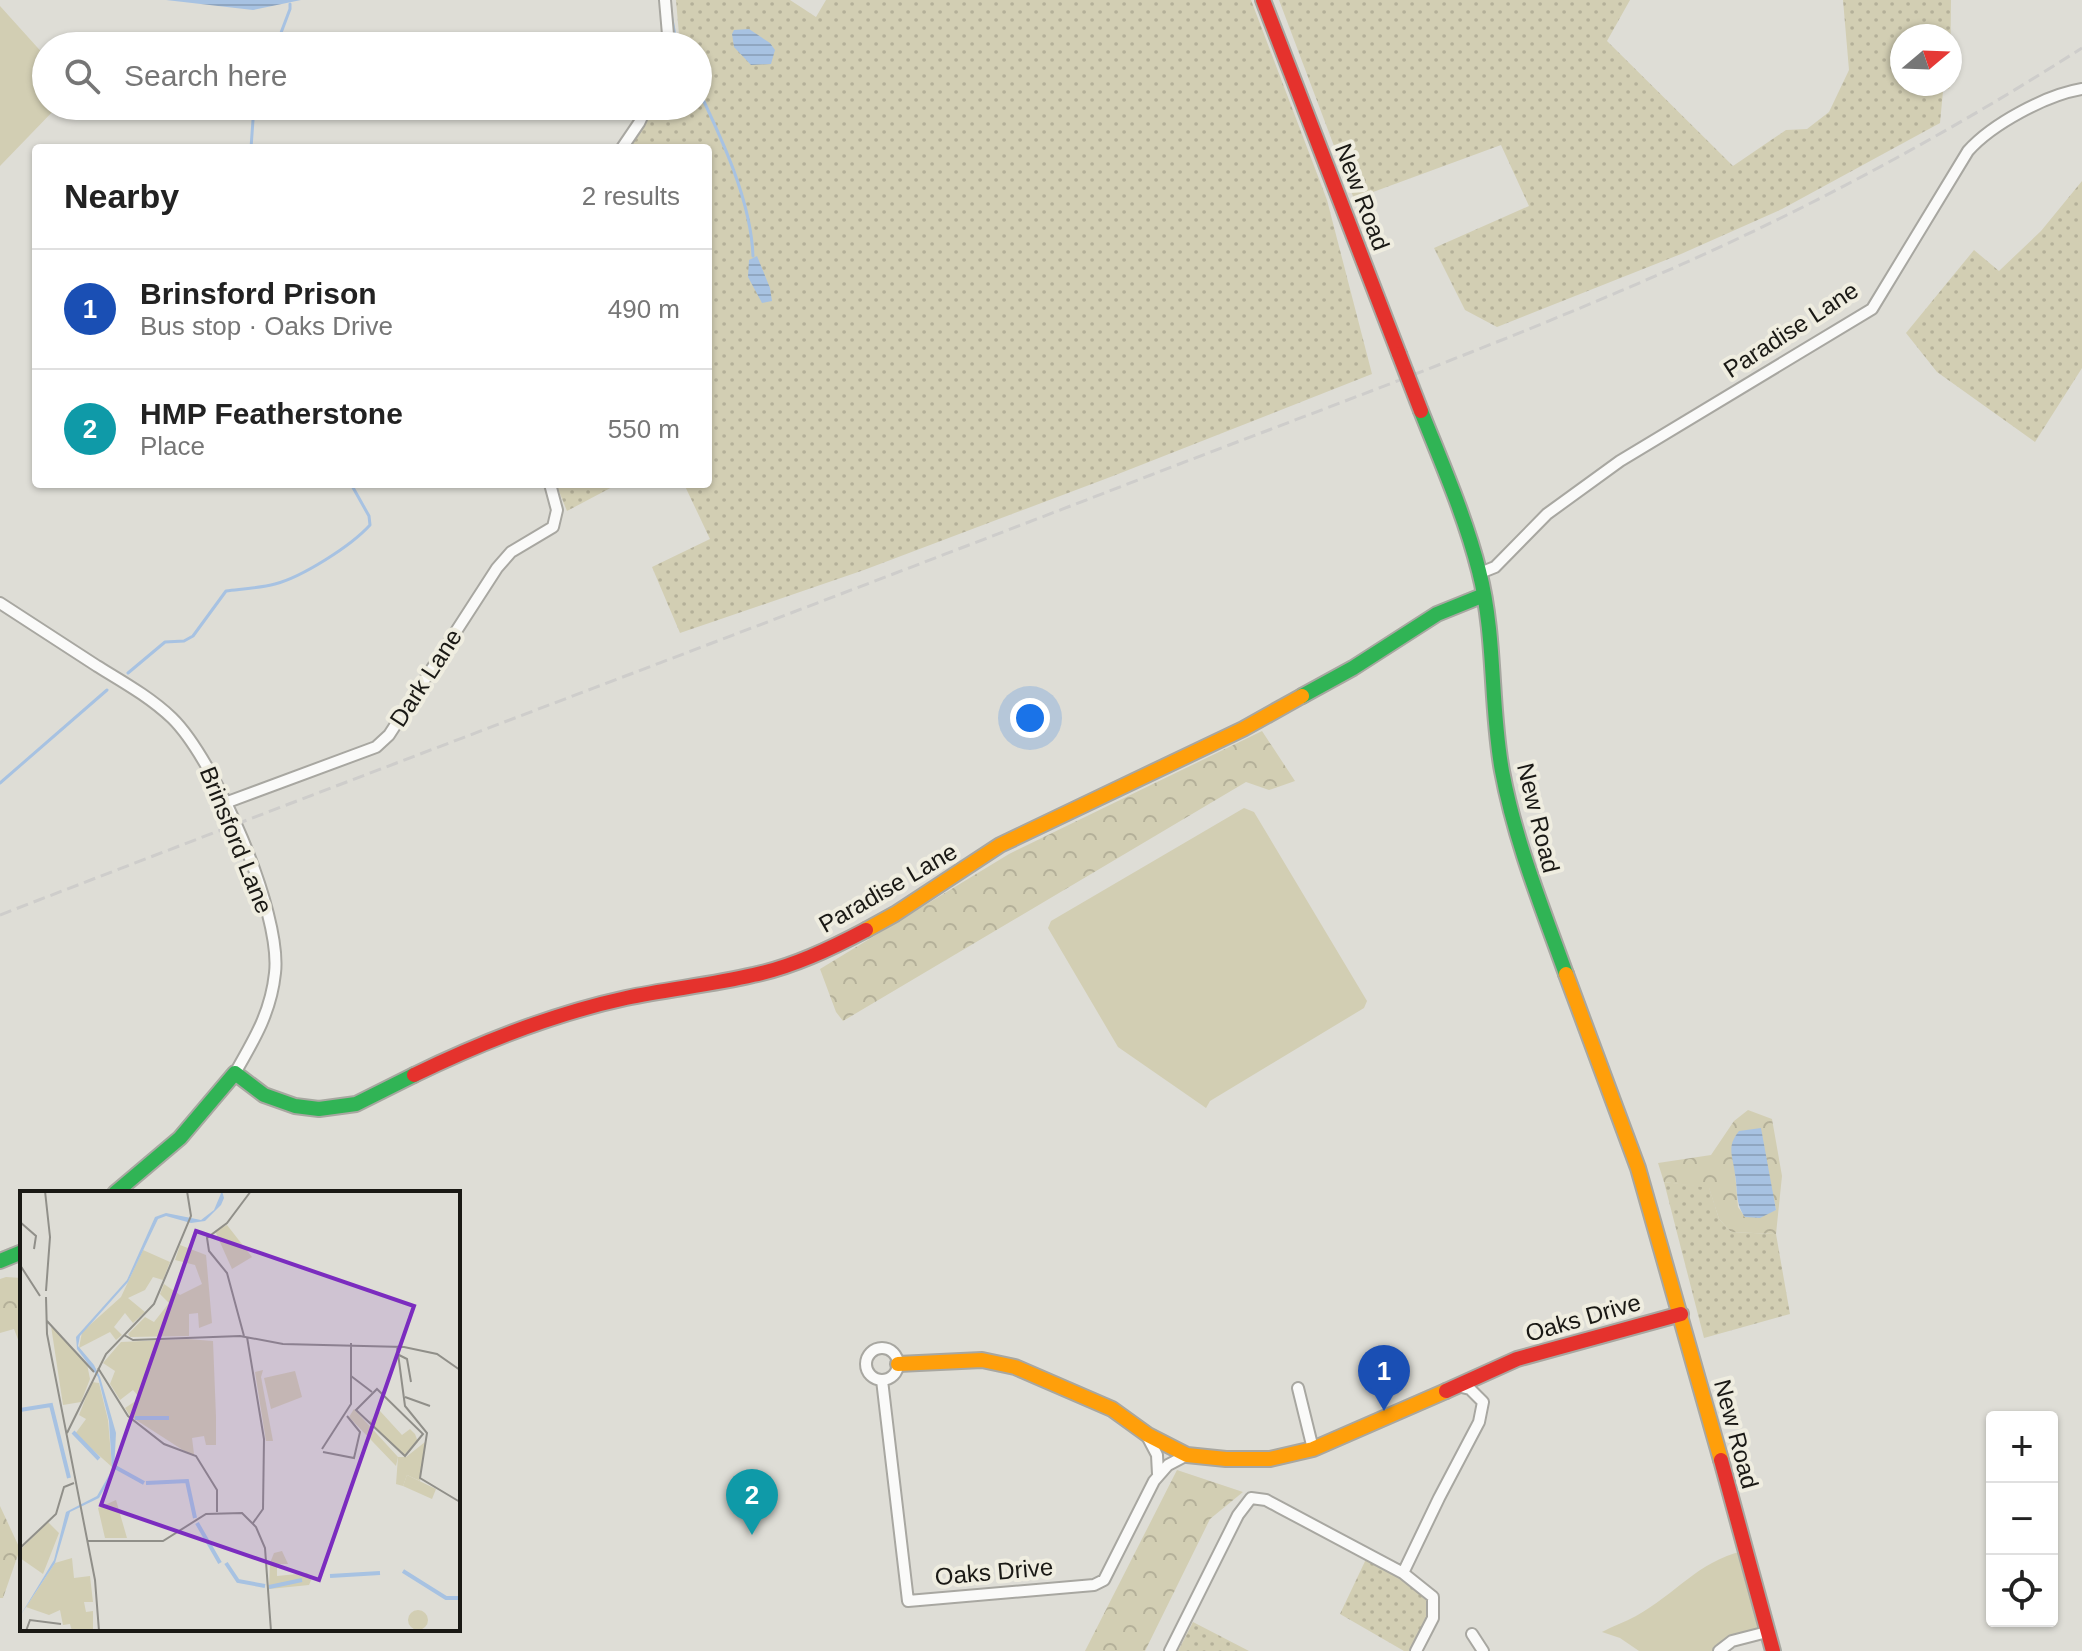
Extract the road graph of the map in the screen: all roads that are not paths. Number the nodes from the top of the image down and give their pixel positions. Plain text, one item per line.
1 (665, 0) edge
2 (1263, 0) edge
3 (668, 32) edge
4 (2082, 89) edge
5 (640, 120) edge
6 (625, 144) edge
7 (551, 488) edge
8 (1480, 573) junction
9 (1484, 595) junction
10 (0, 603) edge
11 (225, 803) junction
12 (235, 1073) junction
13 (117, 1191) edge
14 (20, 1253) edge
15 (0, 1261) edge
16 (1681, 1314) junction
17 (898, 1364) junction
18 (882, 1380) junction
19 (1454, 1386) junction
20 (1298, 1388) dead end
21 (1143, 1431) junction
22 (1313, 1449) junction
23 (1187, 1455) junction
24 (1158, 1474) junction
25 (1403, 1573) junction
26 (1767, 1632) junction
27 (1472, 1634) dead end
28 (1170, 1651) edge
29 (1416, 1651) edge
30 (1483, 1651) edge
31 (1719, 1651) edge
32 (1773, 1651) edge

1 - 3 street
2 - 8 street, New Road, bridge
4 - 8 street, Paradise Lane
5 - 6 street
7 - 11 street, Dark Lane
8 - 9 street, New Road
9 - 12 street, Paradise Lane
9 - 16 street, New Road
10 - 11 street, Brinsford Lane
11 - 12 street, Brinsford Lane
12 - 13 street
14 - 15 street
16 - 19 street, Oaks Drive
16 - 26 street, New Road
17 - 18 street
17 - 18 street
17 - 21 street, Oaks Drive
18 - 24 street, Oaks Drive
19 - 22 street, Oaks Drive
19 - 25 street
20 - 22 street
21 - 23 street, Oaks Drive
21 - 24 street
22 - 23 street, Oaks Drive
23 - 24 street, Oaks Drive
25 - 28 street
25 - 29 street
26 - 31 street
26 - 32 street, New Road
27 - 30 street

